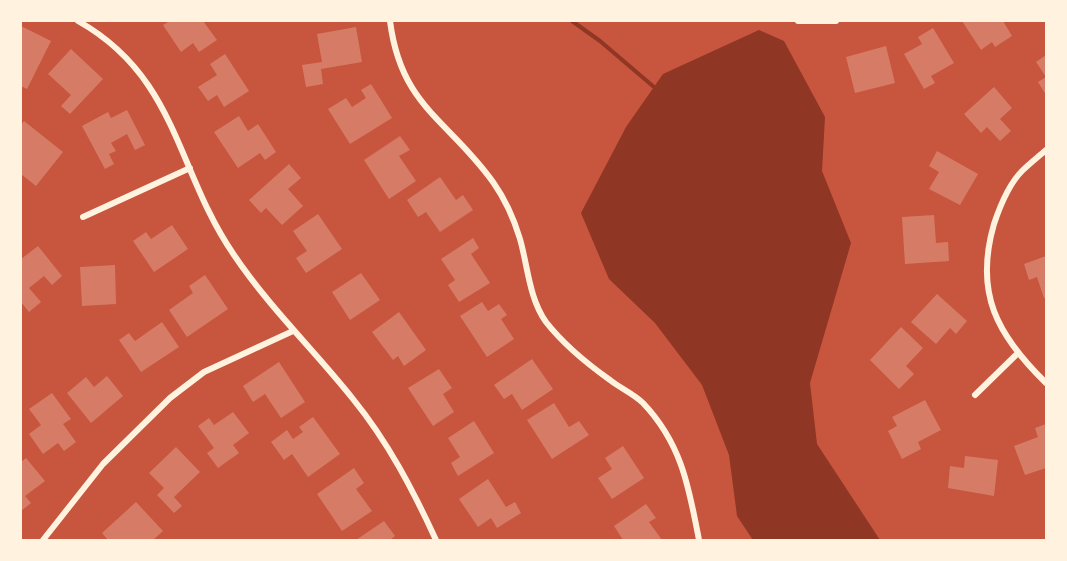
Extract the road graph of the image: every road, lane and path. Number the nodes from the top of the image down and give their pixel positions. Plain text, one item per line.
1 (78, 21) edge
2 (390, 21) edge
3 (798, 21) edge
4 (836, 21) edge
5 (1046, 150) edge
6 (190, 168) junction
7 (83, 217) dead end
8 (293, 331) junction
9 (1018, 353) junction
10 (1046, 383) edge
11 (975, 394) dead end
12 (43, 540) edge
13 (436, 540) edge
14 (699, 540) edge

1 - 6 street
2 - 14 street
3 - 4 street
5 - 9 street
6 - 7 street
6 - 8 street
8 - 12 street
8 - 13 street
9 - 10 street
9 - 11 street

